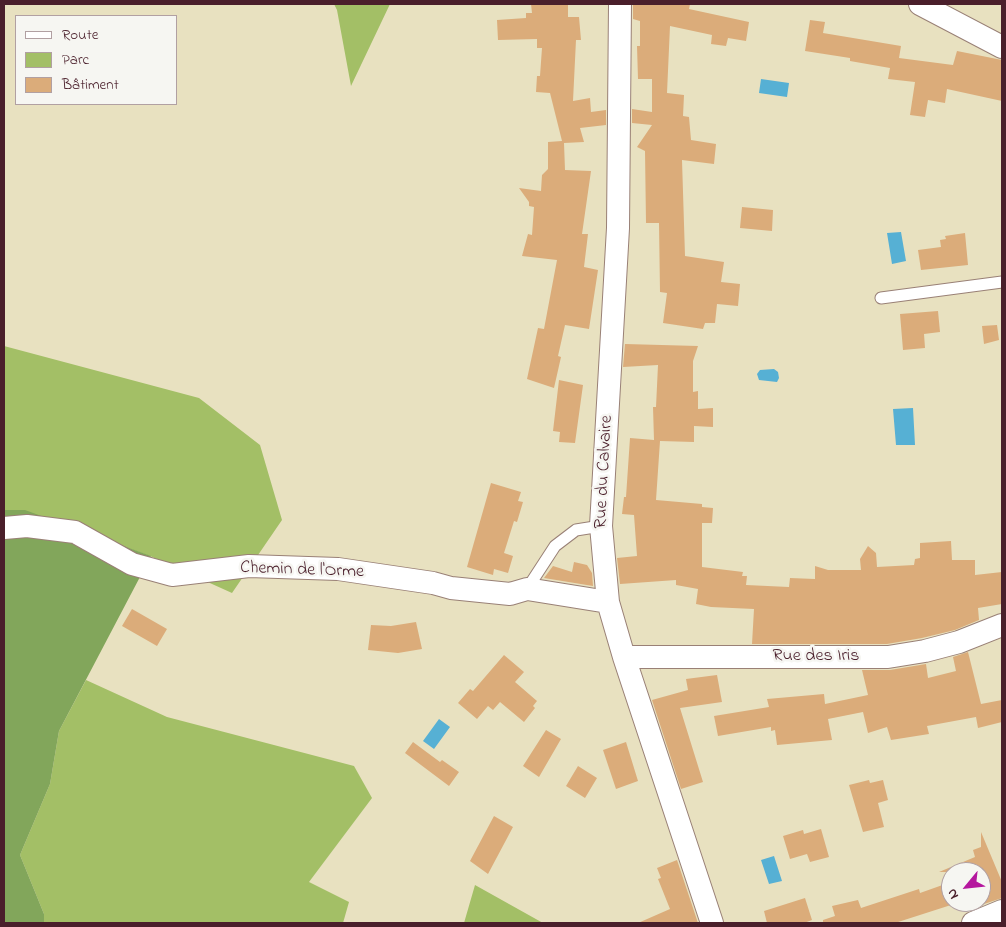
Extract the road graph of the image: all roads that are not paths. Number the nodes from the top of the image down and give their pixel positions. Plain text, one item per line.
1 (620, 4) edge
2 (920, 4) edge
3 (1002, 47) edge
4 (1002, 282) edge
5 (881, 298) dead end
6 (601, 526) junction
7 (4, 528) edge
8 (527, 589) junction
9 (608, 602) junction
10 (1002, 625) edge
11 (624, 657) junction
12 (1002, 912) edge
13 (712, 923) edge
14 (973, 923) edge

1 - 6 street, Rue du Calvaire
2 - 3 street
4 - 5 lane
6 - 8 lane
6 - 9 street, Rue du Calvaire
7 - 8 street, Chemin de l'Orme
8 - 9 street, Chemin de l'Orme
9 - 11 street, Rue du Calvaire
10 - 11 street, Rue des Iris
11 - 13 street, Rue du Calvaire
12 - 14 street

